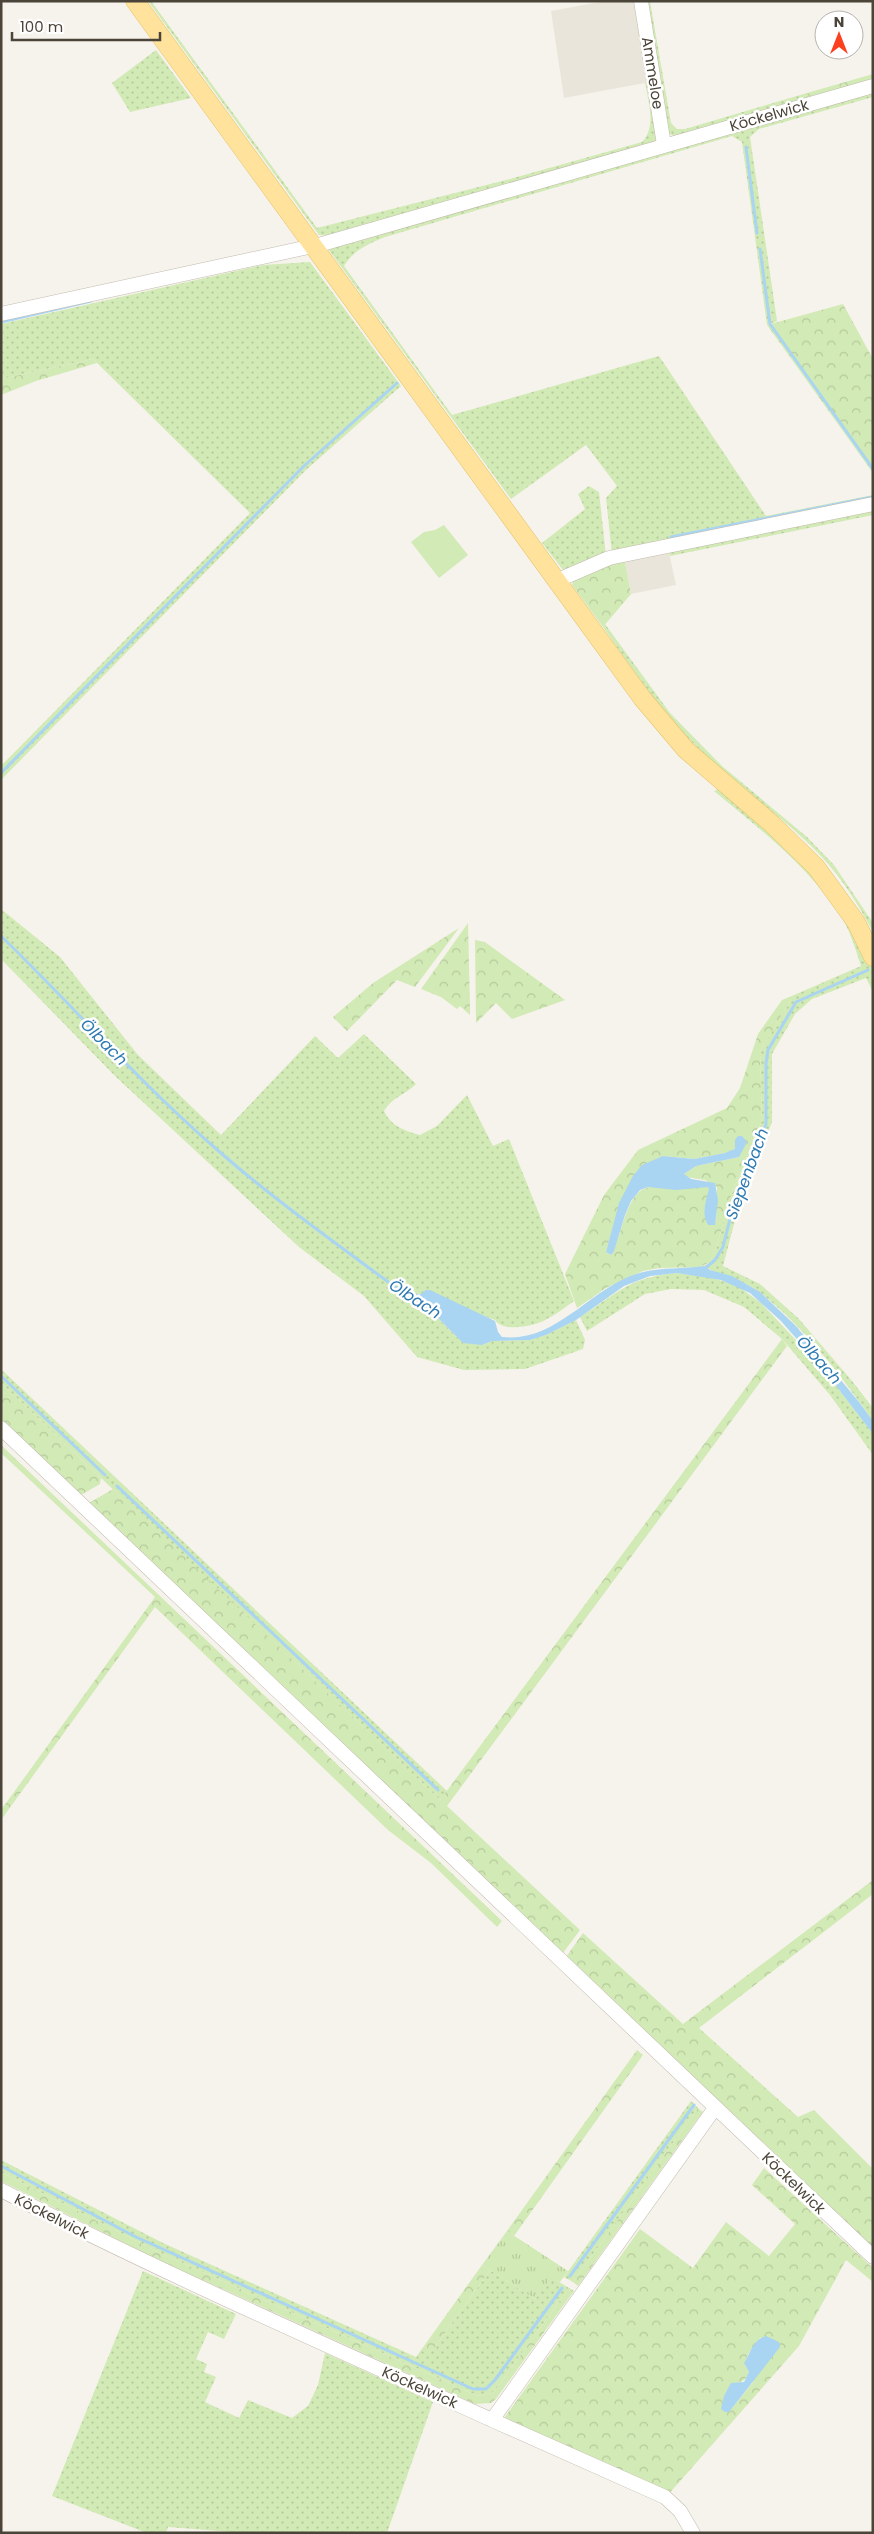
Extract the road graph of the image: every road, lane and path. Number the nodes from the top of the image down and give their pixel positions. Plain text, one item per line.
1 (135, 1) edge
2 (641, 1) edge
3 (873, 86) edge
4 (664, 145) junction
5 (313, 246) junction
6 (1, 314) edge
7 (873, 504) edge
8 (556, 581) junction
9 (873, 957) edge
10 (1, 1428) edge
11 (715, 2108) junction
12 (1, 2190) edge
13 (873, 2257) edge
14 (492, 2420) junction
15 (692, 2533) edge

1 - 5 main road
2 - 4 street, Ammeloe
3 - 4 street, Köckelwick
4 - 5 street, Köckelwick
5 - 6 street, Köckelwick
5 - 8 main road
7 - 8 street
8 - 9 main road
10 - 11 street, Köckelwick
11 - 13 street, Köckelwick
11 - 14 street
12 - 14 street, Köckelwick
14 - 15 street, Köckelwick

